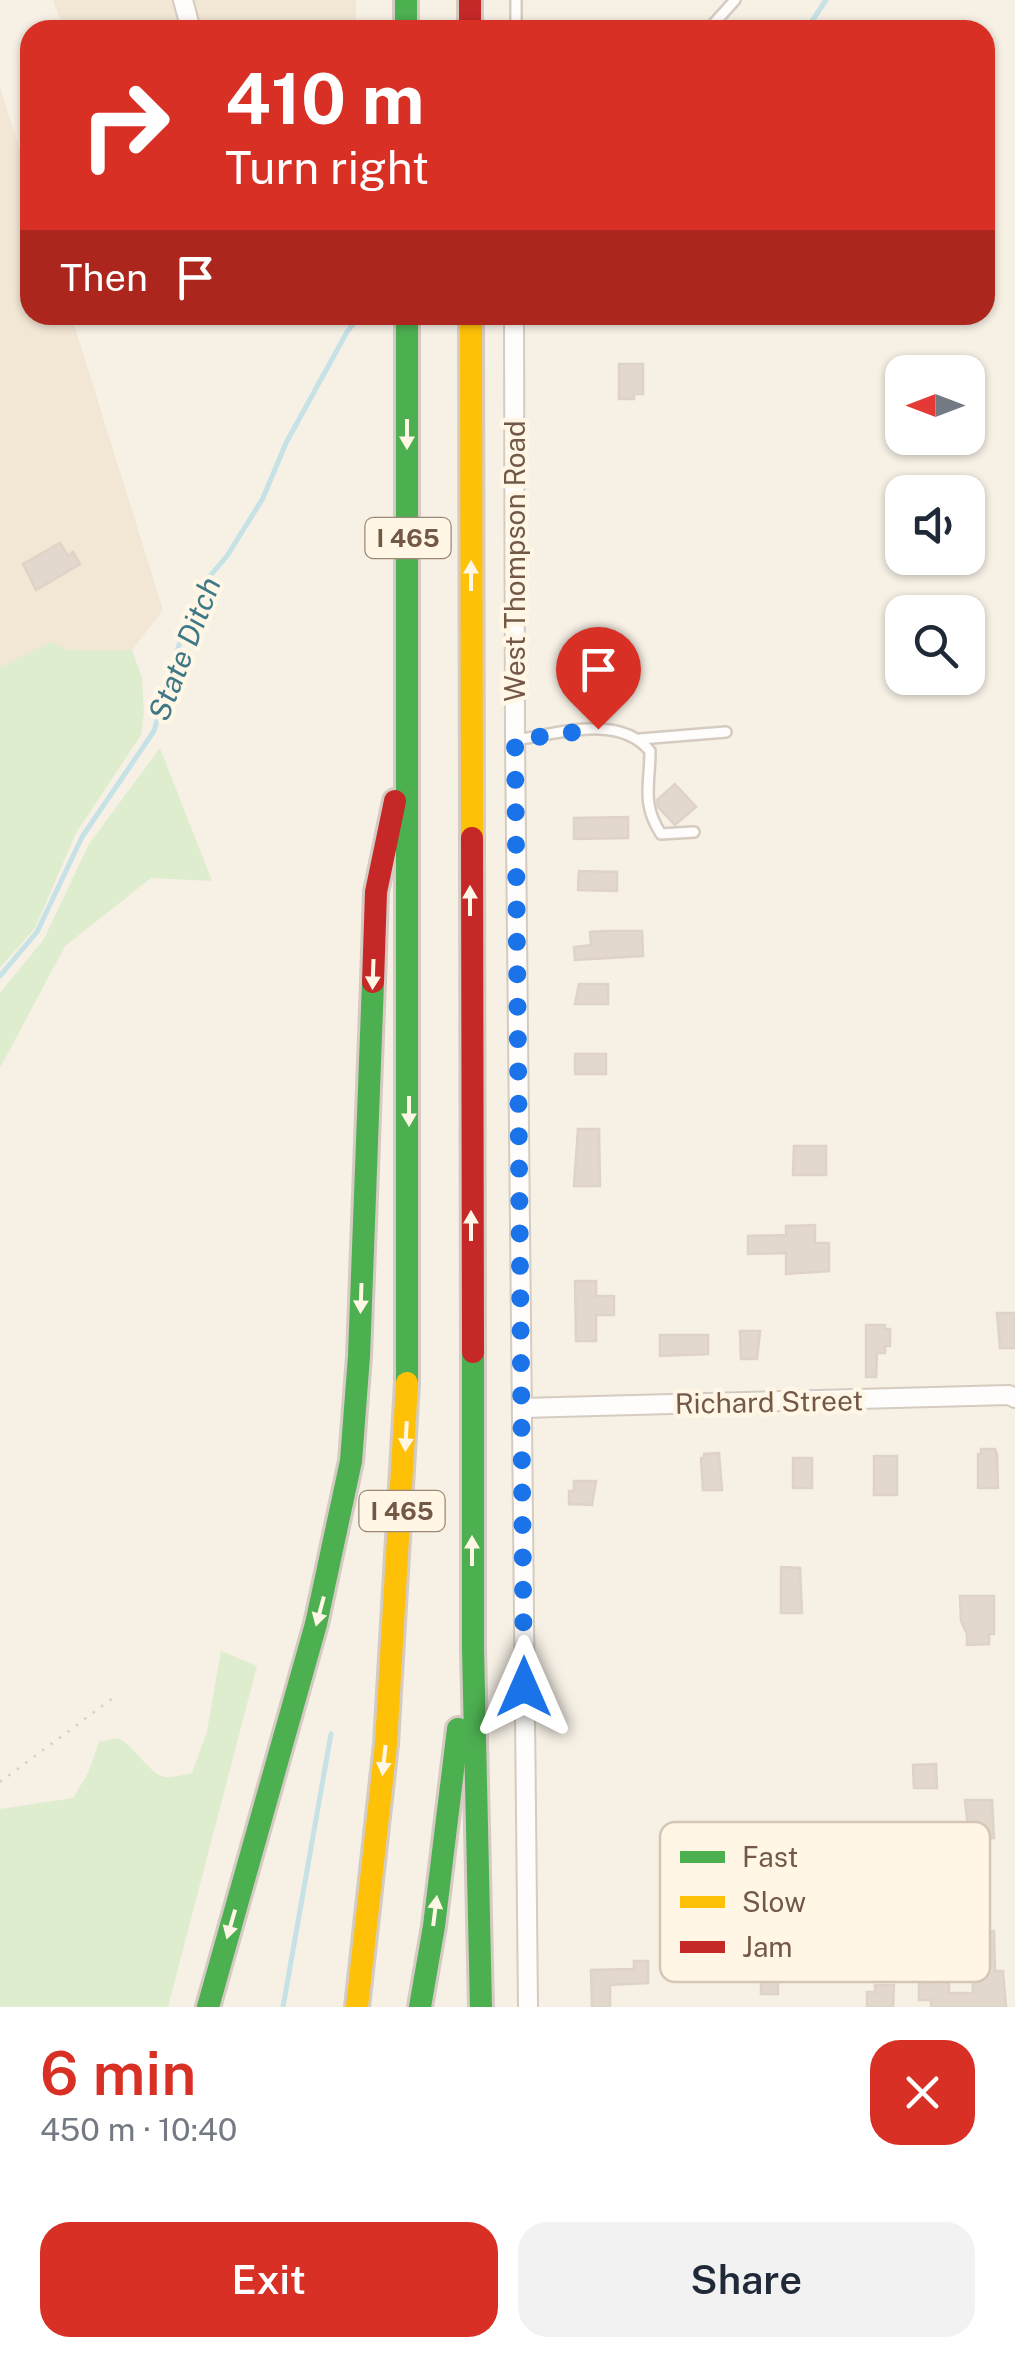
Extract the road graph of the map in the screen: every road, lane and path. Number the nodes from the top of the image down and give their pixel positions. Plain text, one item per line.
1 (735, 0) edge
2 (717, 20) edge
3 (471, 325) edge
4 (514, 325) edge
5 (407, 326) edge
6 (726, 732) dead end
7 (640, 739) junction
8 (408, 740) junction
9 (515, 740) junction
10 (694, 832) dead end
11 (1015, 1398) edge
12 (522, 1408) junction
13 (473, 1648) junction
14 (112, 1698) dead end
15 (0, 1782) edge
16 (208, 2007) edge
17 (357, 2007) edge
18 (420, 2007) edge
19 (481, 2007) edge
20 (528, 2007) edge

1 - 2 lane
13 -> 3 highway, I 465
4 - 9 street, West Thompson Road
5 -> 8 highway, I 465
6 - 7 lane
7 - 9 lane
7 - 10 lane
8 -> 16 highway
8 -> 17 highway, I 465
9 - 12 street, West Thompson Road
11 - 12 street, Richard Street
12 - 20 street, West Thompson Road
18 -> 13 highway, I 465
13 - 19 highway
14 - 15 path

